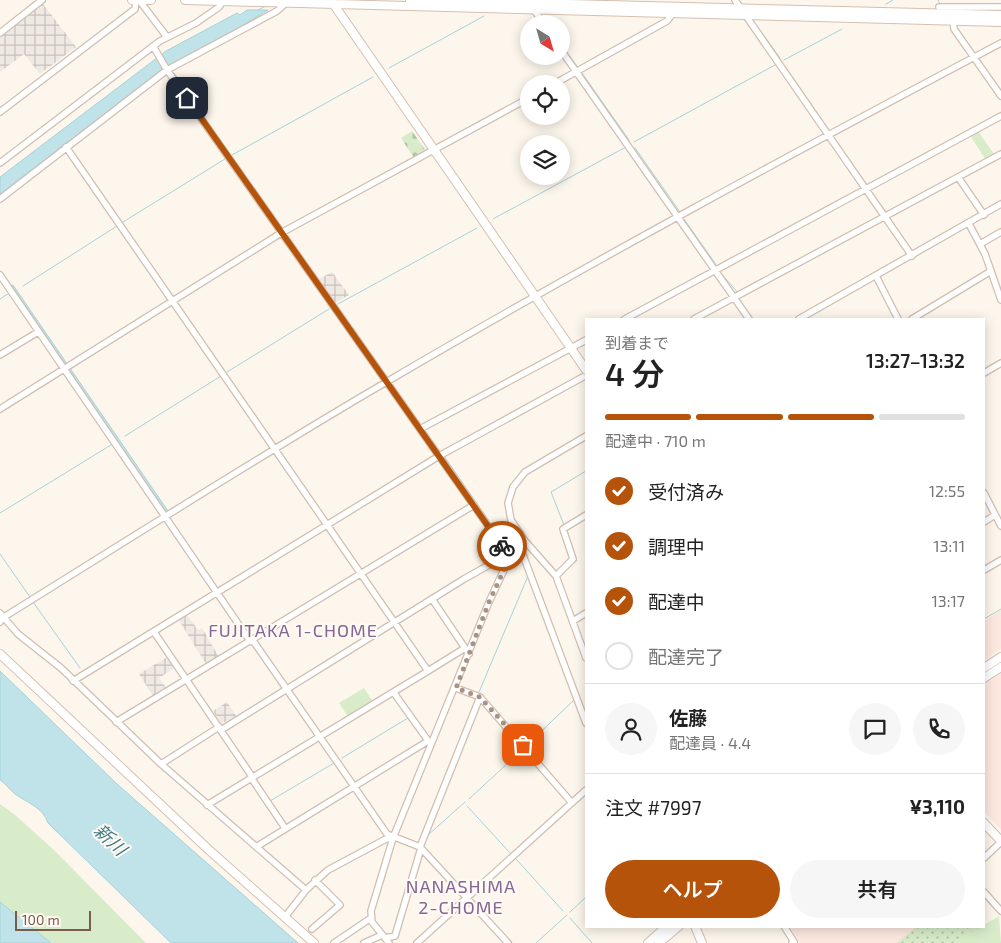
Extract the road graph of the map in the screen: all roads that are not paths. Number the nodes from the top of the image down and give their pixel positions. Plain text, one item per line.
1 (42, 0) edge
2 (136, 0) edge
3 (151, 0) edge
4 (185, 0) edge
5 (410, 0) edge
6 (735, 0) edge
7 (934, 0) edge
8 (223, 1) edge
9 (327, 2) edge
10 (286, 3) junction
11 (530, 4) edge
12 (1001, 7) edge
13 (942, 11) junction
14 (673, 12) junction
15 (742, 12) junction
16 (538, 15) edge
17 (1001, 15) edge
18 (953, 21) junction
19 (1001, 22) edge
20 (0, 33) edge
21 (167, 37) junction
22 (1001, 43) edge
23 (153, 46) junction
24 (975, 57) junction
25 (570, 63) edge
26 (166, 69) junction
27 (576, 72) junction
28 (570, 75) edge
29 (1001, 96) edge
30 (520, 103) edge
31 (0, 112) edge
32 (1001, 116) edge
33 (828, 136) junction
34 (66, 148) junction
35 (433, 150) junction
36 (1001, 154) edge
37 (0, 163) edge
38 (958, 177) junction
39 (866, 188) junction
40 (0, 199) edge
41 (1001, 204) edge
42 (984, 215) junction
43 (886, 216) junction
44 (678, 217) junction
45 (969, 224) junction
46 (1001, 232) edge
47 (280, 233) junction
48 (980, 244) junction
49 (912, 256) junction
50 (715, 270) junction
51 (991, 271) junction
52 (0, 275) edge
53 (876, 276) junction
54 (998, 282) edge
55 (535, 296) junction
56 (734, 298) junction
57 (1001, 300) edge
58 (173, 301) junction
59 (627, 318) edge
60 (696, 318) edge
61 (748, 318) edge
62 (800, 318) edge
63 (897, 318) edge
64 (914, 318) edge
65 (38, 332) junction
66 (585, 341) edge
67 (571, 348) junction
68 (0, 355) edge
69 (1001, 363) edge
70 (66, 368) junction
71 (985, 372) edge
72 (585, 374) edge
73 (385, 382) junction
74 (0, 409) edge
75 (420, 429) junction
76 (585, 437) edge
77 (275, 449) junction
78 (439, 456) junction
79 (985, 495) edge
80 (474, 505) junction
81 (995, 515) junction
82 (585, 516) edge
83 (165, 517) junction
84 (985, 521) edge
85 (327, 525) junction
86 (1001, 526) edge
87 (525, 541) junction
88 (520, 547) junction
89 (510, 557) junction
90 (1001, 560) edge
91 (985, 569) edge
92 (361, 573) junction
93 (556, 576) junction
94 (216, 593) junction
95 (432, 599) junction
96 (585, 613) edge
97 (1, 618) edge
98 (572, 621) junction
99 (394, 622) junction
100 (154, 632) junction
101 (250, 641) junction
102 (467, 651) junction
103 (0, 654) edge
104 (585, 655) edge
105 (1001, 657) edge
106 (1001, 666) edge
107 (985, 667) edge
108 (428, 671) junction
109 (985, 677) edge
110 (186, 679) junction
111 (73, 681) junction
112 (286, 687) junction
113 (456, 688) junction
114 (394, 693) junction
115 (480, 697) junction
116 (585, 720) edge
117 (116, 722) junction
118 (220, 728) junction
119 (322, 738) junction
120 (431, 743) junction
121 (161, 764) junction
122 (252, 779) junction
123 (354, 786) junction
124 (585, 791) edge
125 (572, 803) junction
126 (207, 805) junction
127 (985, 824) edge
128 (285, 828) junction
129 (393, 838) junction
130 (1001, 842) edge
131 (256, 847) junction
132 (420, 848) junction
133 (985, 857) edge
134 (315, 880) junction
135 (306, 890) junction
136 (985, 893) edge
137 (467, 898) junction
138 (1001, 911) edge
139 (285, 918) junction
140 (371, 918) junction
141 (696, 928) edge
142 (785, 928) edge
143 (312, 929) dead end
144 (666, 932) edge
145 (386, 939) edge
146 (314, 943) edge
147 (334, 943) edge
148 (364, 943) edge
149 (417, 943) edge
150 (508, 943) edge
151 (648, 943) edge
152 (659, 943) edge
153 (702, 943) edge
154 (792, 943) edge

1 - 20 street
2 - 3 street
2 - 21 street
2 - 31 street
4 - 8 street
5 - 11 street
6 - 15 street
7 - 13 street
8 - 10 street
8 - 21 street
9 - 10 street
9 - 11 street
9 - 35 street
10 - 26 street
11 - 14 street
11 - 15 street
11 - 16 street
12 - 13 street
13 - 15 street
13 - 17 street
14 - 15 street
14 - 27 street
15 - 18 street
15 - 33 street
18 - 19 street
18 - 24 street
21 - 23 street
22 - 24 street
23 - 26 street
23 - 37 street
24 - 29 street
24 - 33 street
25 - 27 street
26 - 34 street
26 - 47 street
27 - 28 street
27 - 44 street
30 - 35 street
32 - 39 street
33 - 39 street
33 - 44 street
34 - 40 street
34 - 58 street
35 - 47 street
35 - 55 street
36 - 38 street
38 - 42 street
38 - 43 street
39 - 43 street
39 - 50 street
41 - 42 street
42 - 45 street
43 - 49 street
43 - 56 street
44 - 50 street
44 - 55 street
45 - 48 street
45 - 49 street
46 - 48 street
47 - 58 street
47 - 73 street
48 - 51 street
49 - 53 street
50 - 56 street
50 - 59 street
51 - 54 street
51 - 64 street
52 - 65 street
53 - 62 street
53 - 63 street
54 - 57 street
55 - 67 street
55 - 73 street
56 - 60 street
56 - 61 street
58 - 70 street
58 - 77 street
65 - 68 street
65 - 70 street
66 - 67 street
67 - 72 street
67 - 75 street
69 - 71 street
70 - 74 street
70 - 83 street
72 - 78 street
73 - 75 street
73 - 77 street
75 - 78 street
76 - 87 street
77 - 83 street
77 - 85 street
78 - 80 street
78 - 85 street
79 - 81 street
80 - 89 street
80 - 92 street
81 - 84 street
81 - 86 street
82 - 93 street
83 - 94 street
83 - 97 street
85 - 92 street
85 - 94 street
87 - 88 street
87 - 93 street
88 - 89 street
88 - 116 street
89 - 95 street
89 - 102 street
90 - 91 street
92 - 99 street
92 - 101 street
93 - 98 street
94 - 100 street
94 - 101 street
95 - 99 street
95 - 102 street
96 - 98 street
97 - 111 street
98 - 104 street
99 - 108 street
99 - 112 street
100 - 110 street
100 - 111 street
101 - 110 street
101 - 112 street
102 - 108 street
102 - 113 street
103 - 139 street
105 - 107 street
106 - 109 street
108 - 114 street
110 - 117 street
110 - 118 street
111 - 117 street
112 - 118 street
112 - 119 street
113 - 115 street
113 - 120 street
114 - 119 street
114 - 120 street
115 - 125 street
115 - 132 street
117 - 121 street
118 - 121 street
118 - 122 street
119 - 122 street
119 - 123 street
120 - 123 street
120 - 129 street
121 - 126 street
122 - 126 street
122 - 128 street
123 - 128 street
123 - 129 street
124 - 125 street
125 - 137 street
126 - 131 street
127 - 130 street
128 - 131 street
129 - 132 street
129 - 134 street
129 - 140 street
130 - 133 street
131 - 135 street
132 - 137 street
132 - 145 street
134 - 135 street
134 - 143 street
135 - 139 street
136 - 138 street
137 - 149 street
137 - 150 street
139 - 146 street
140 - 145 street
140 - 147 street
141 - 153 street
142 - 154 street
144 - 151 street
144 - 152 street
145 - 148 street

